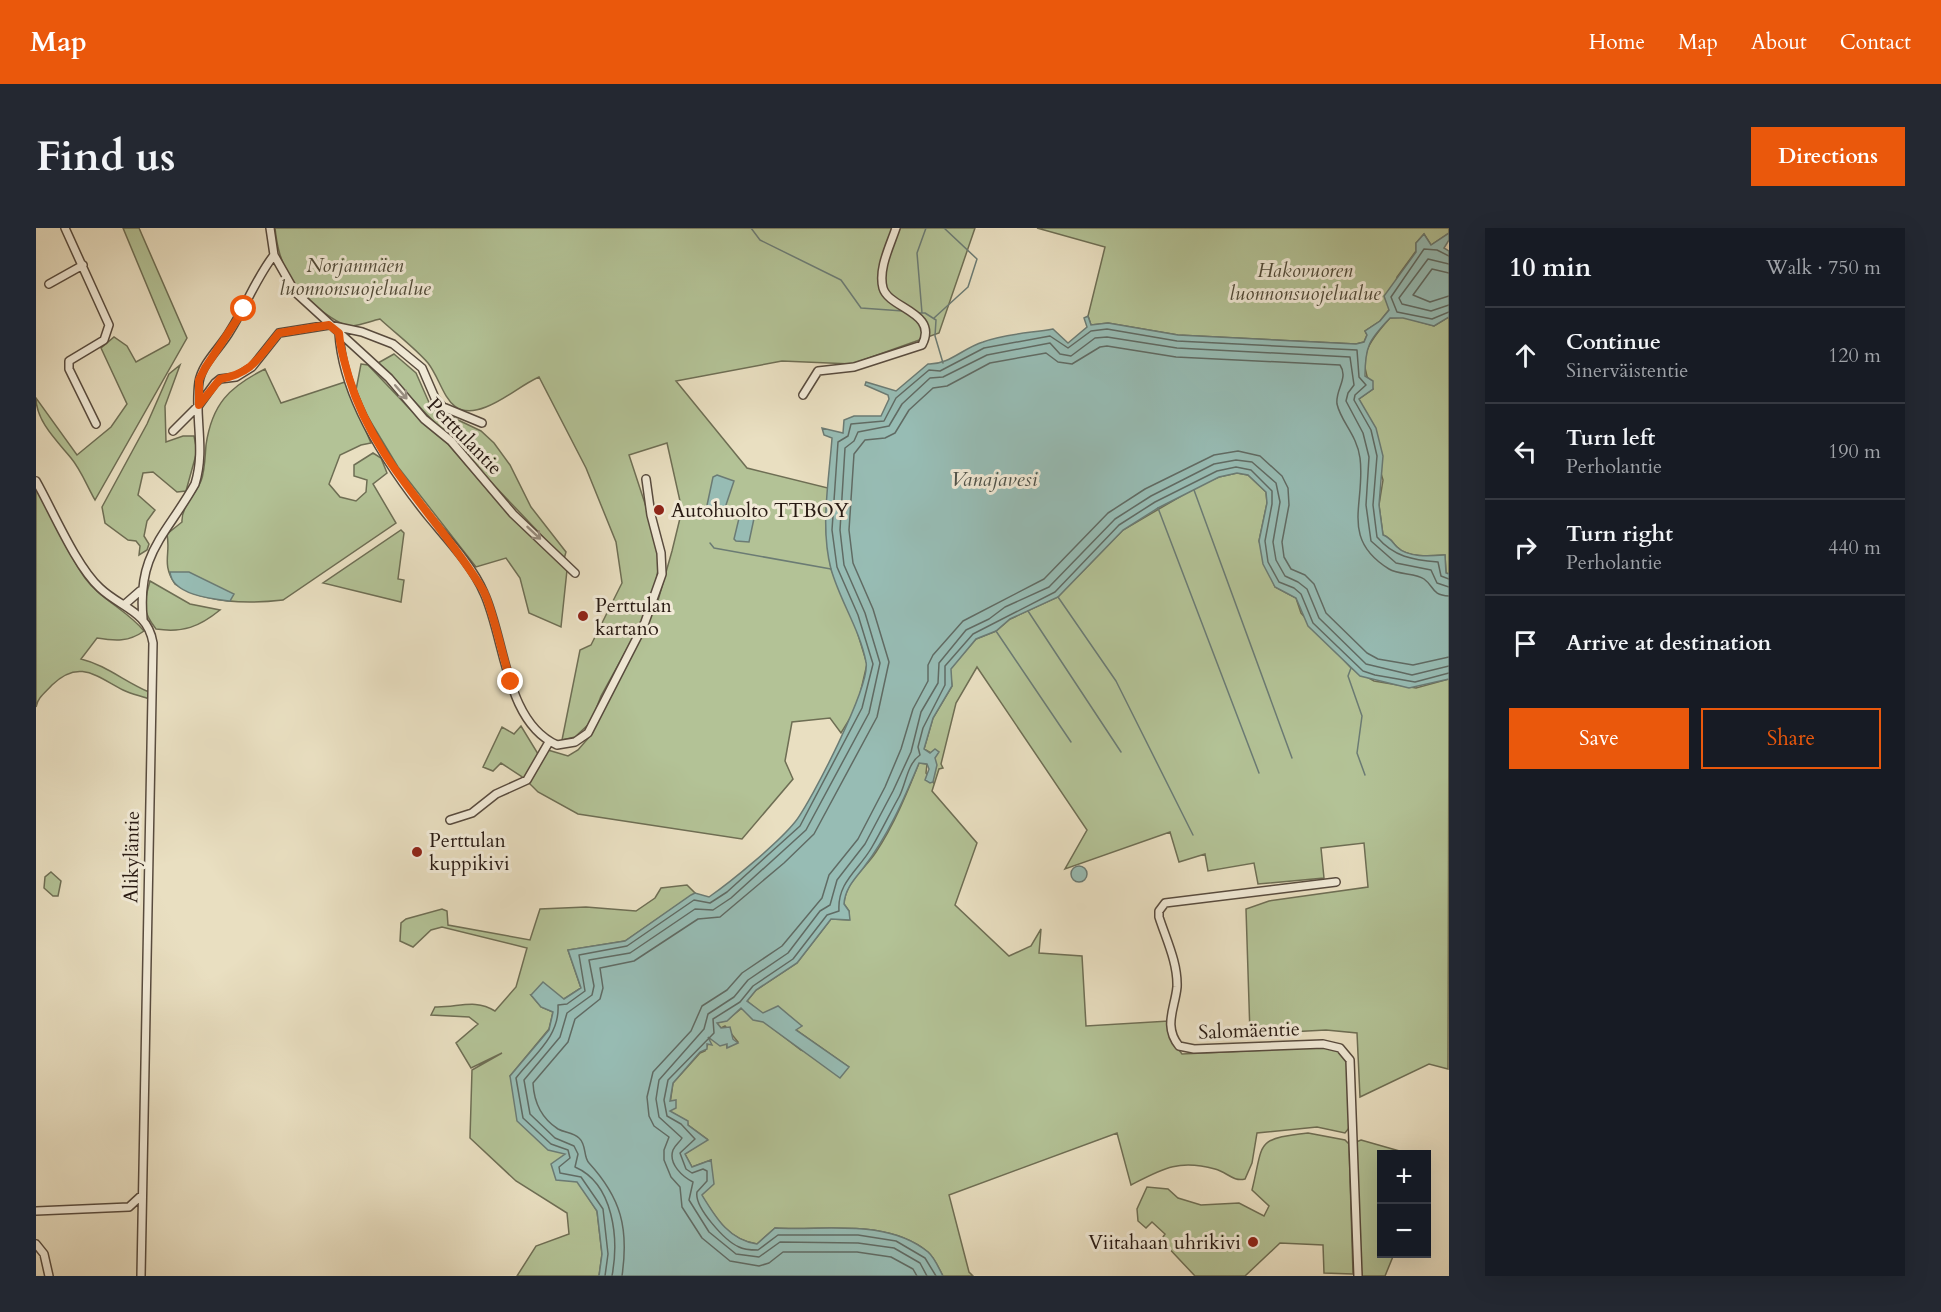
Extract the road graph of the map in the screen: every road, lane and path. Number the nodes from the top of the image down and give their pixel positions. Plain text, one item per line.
1 (65, 228) edge
2 (270, 228) edge
3 (896, 228) edge
4 (274, 255) junction
5 (83, 265) junction
6 (49, 284) dead end
7 (329, 325) junction
8 (339, 333) junction
9 (803, 395) dead end
10 (199, 405) junction
11 (482, 423) dead end
12 (96, 424) dead end
13 (173, 431) dead end
14 (646, 479) dead end
15 (36, 481) edge
16 (575, 573) dead end
17 (140, 591) junction
18 (124, 605) junction
19 (143, 619) junction
20 (549, 742) junction
21 (450, 820) dead end
22 (1336, 882) dead end
23 (142, 1195) junction
24 (36, 1211) edge
25 (36, 1244) edge
26 (49, 1276) edge
27 (141, 1276) edge
28 (1358, 1276) edge

1 - 5 street
2 - 4 street, Perttulantie
3 - 9 street
4 - 7 street, Perttulantie
4 - 10 street
5 - 6 street
5 - 12 street
7 - 8 street, Perttulantie
7 - 10 street
7 - 11 street, Perttulantie
8 -> 16 street, Perttulantie
8 - 20 street
10 - 13 street
10 - 17 street
14 - 20 street
15 - 18 street
17 - 18 street
17 - 19 street, Alikyläntie
18 - 19 street
19 - 23 street, Alikyläntie
20 - 21 street
22 - 28 street, Salomäentie
23 - 24 street
23 - 27 street, Alikyläntie
25 - 26 street

